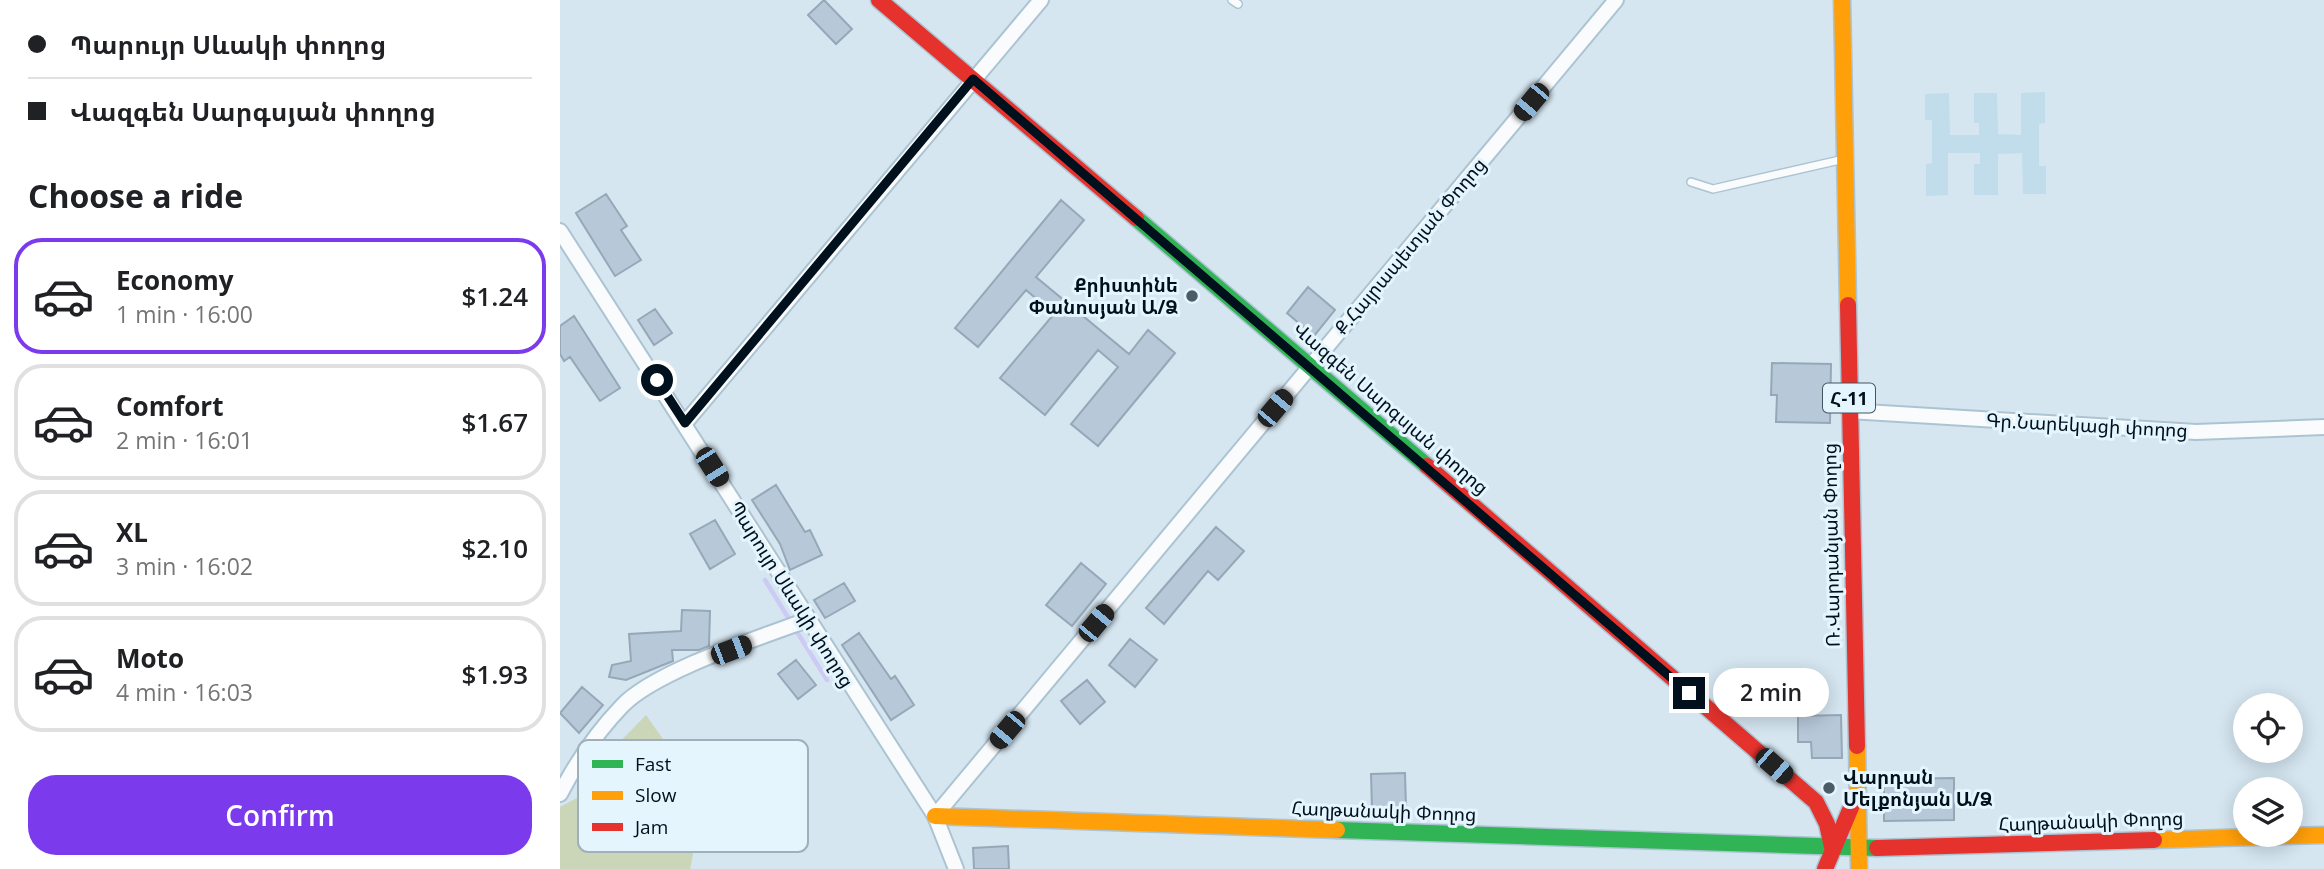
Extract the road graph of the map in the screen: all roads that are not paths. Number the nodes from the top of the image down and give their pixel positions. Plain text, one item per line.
1 (879, 0) edge
2 (1041, 0) edge
3 (1616, 0) edge
4 (1842, 0) edge
5 (973, 79) junction
6 (1844, 159) junction
7 (1691, 182) dead end
8 (560, 231) edge
9 (1310, 365) junction
10 (1849, 411) junction
11 (685, 423) junction
12 (2324, 428) edge
13 (807, 620) junction
14 (595, 740) edge
15 (578, 762) edge
16 (574, 767) junction
17 (560, 776) edge
18 (560, 794) edge
19 (1857, 795) junction
20 (935, 816) junction
21 (2324, 835) edge
22 (1832, 847) junction
23 (1859, 849) junction
24 (956, 869) edge
25 (1825, 869) edge
26 (1859, 869) edge

1 - 5 street, Վազգեն Սարգսյան փողոց
2 - 5 street
3 - 9 street, Ք.Հայրապետյան Փողոց
4 - 6 street, Ռ.Վարդանյան Փողոց / Հ-11
5 - 9 street, Վազգեն Սարգսյան փողոց
5 - 11 street
6 - 7 lane
6 - 10 street, Ռ.Վարդանյան Փողոց / Հ-11
8 - 11 street, Պարույր Սևակի փողոց
9 - 20 street, Ք.Հայրապետյան Փողոց
9 - 22 street, Վազգեն Սարգսյան փողոց
10 - 12 street, Գր.Նարեկացի փողոց
10 - 19 street, Ռ.Վարդանյան Փողոց / Հ-11
11 - 13 street, Պարույր Սևակի փողոց
13 - 14 street
13 - 20 street, Պարույր Սևակի փողոց
15 - 16 street
16 - 17 street
16 - 18 street
19 - 22 street, Հ-11
19 - 23 street, Հ-11
20 - 22 street, Հաղթանակի Փողոց
20 - 24 street, Պարույր Սևակի փողոց
21 - 23 street, Հաղթանակի Փողոց
22 - 23 street
22 - 25 street, Հ-11
23 - 26 street, Հ-11

